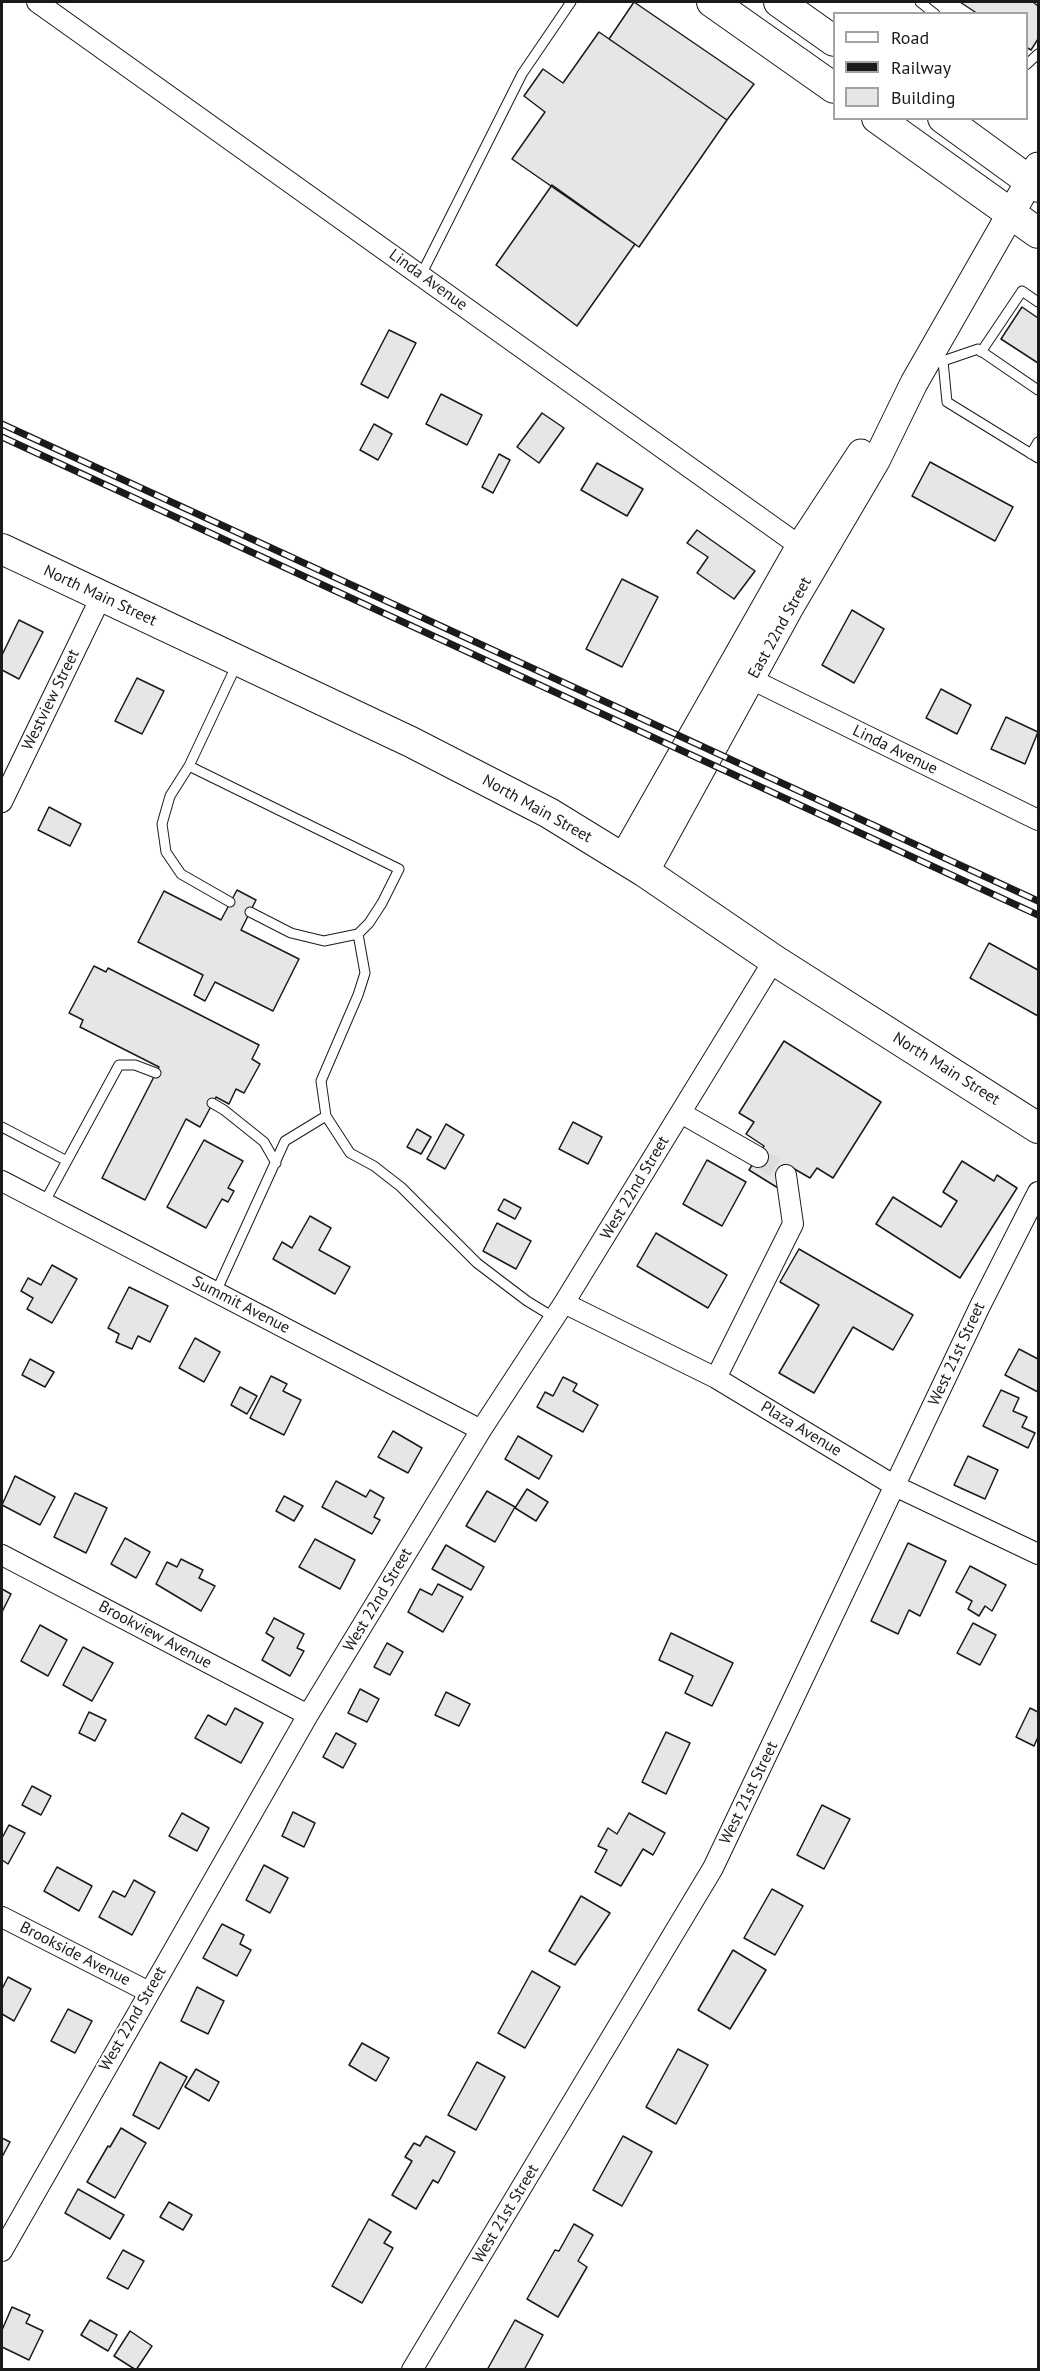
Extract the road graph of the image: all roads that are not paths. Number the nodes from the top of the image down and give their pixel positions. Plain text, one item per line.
1 (37, 2) edge
2 (571, 2) edge
3 (712, 2) edge
4 (779, 2) edge
5 (920, 2) edge
6 (930, 12) edge
7 (833, 40) edge
8 (833, 87) edge
9 (880, 120) edge
10 (946, 120) edge
11 (1036, 178) edge
12 (1011, 214) junction
13 (1038, 233) edge
14 (421, 275) junction
15 (1038, 303) edge
16 (981, 352) junction
17 (937, 357) junction
18 (1038, 390) edge
19 (1038, 442) edge
20 (1035, 456) edge
21 (2, 549) edge
22 (809, 552) junction
23 (101, 597) junction
24 (238, 661) junction
25 (751, 679) junction
26 (189, 766) junction
27 (2, 802) edge
28 (1038, 819) edge
29 (634, 865) junction
30 (230, 902) dead end
31 (250, 912) dead end
32 (358, 934) junction
33 (774, 960) junction
34 (156, 1073) dead end
35 (212, 1103) dead end
36 (681, 1113) junction
37 (326, 1116) junction
38 (2, 1127) edge
39 (1038, 1128) edge
40 (758, 1156) tunnel mouth
41 (67, 1161) junction
42 (276, 1163) junction
43 (786, 1175) dead end
44 (2, 1181) edge
45 (1038, 1192) edge
46 (44, 1203) junction
47 (216, 1292) junction
48 (560, 1310) junction
49 (716, 1378) junction
50 (481, 1430) junction
51 (895, 1486) junction
52 (1038, 1554) edge
53 (2, 1555) edge
54 (308, 1715) junction
55 (2, 1917) edge
56 (149, 1992) junction
57 (2, 2251) edge
58 (412, 2370) edge

1 - 14 street, Linda Avenue
2 - 14 lane
3 - 8 main road
4 - 7 main road
5 - 6 lane
9 - 12 main road
10 - 11 main road
11 - 12 main road, East 22nd Street
12 - 13 main road
12 - 17 main road, East 22nd Street
14 - 22 street, Linda Avenue
15 - 16 lane
16 - 17 lane
16 - 18 lane
17 - 20 lane
17 - 22 main road, East 22nd Street
19 - 20 lane
21 - 23 main road, North Main Street
22 - 25 main road, East 22nd Street
22 - 29 main road, East 22nd Street
23 - 24 main road, North Main Street
23 - 27 street, Westview Street
24 - 26 lane
24 - 29 main road, North Main Street
25 - 28 street, Linda Avenue
25 - 29 main road, East 22nd Street
26 - 30 lane
26 - 32 lane
29 - 33 main road, North Main Street
31 - 32 lane
32 - 37 lane
33 - 36 street, West 22nd Street
33 - 39 main road, North Main Street
34 - 41 lane
35 - 42 lane
36 - 40 street
36 - 48 street, West 22nd Street
37 - 42 lane
37 - 48 lane
38 - 41 lane
41 - 46 lane
42 - 47 lane
43 - 49 street
44 - 46 street, Summit Avenue
45 - 51 street, West 21st Street
46 - 47 street, Summit Avenue
47 - 50 street, Summit Avenue
48 - 49 street, Plaza Avenue
48 - 50 street, West 22nd Street
49 - 51 street, Plaza Avenue
50 - 54 street, West 22nd Street
51 - 52 street, Plaza Avenue
51 - 58 street, West 21st Street
53 - 54 street, Brookview Avenue
54 - 56 street, West 22nd Street
55 - 56 street, Brookside Avenue
56 - 57 street, West 22nd Street

